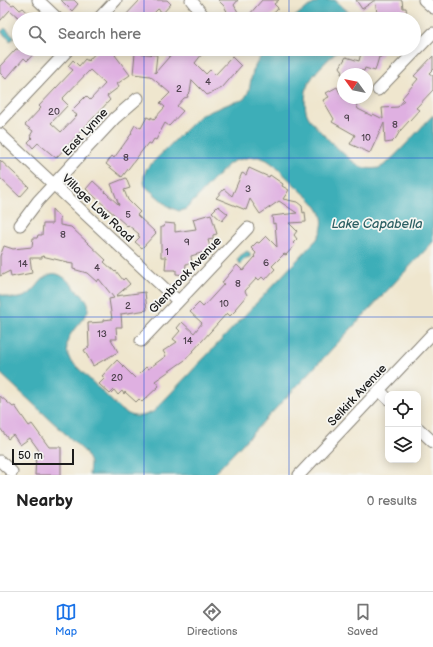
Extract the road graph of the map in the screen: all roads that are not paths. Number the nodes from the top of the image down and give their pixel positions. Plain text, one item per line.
1 (38, 0) edge
2 (116, 0) edge
3 (191, 0) edge
4 (424, 0) edge
5 (433, 8) edge
6 (51, 12) edge
7 (105, 12) edge
8 (200, 12) edge
9 (433, 33) edge
10 (421, 45) edge
11 (62, 56) edge
12 (411, 56) edge
13 (378, 90) dead end
14 (138, 98) dead end
15 (0, 122) edge
16 (0, 134) edge
17 (54, 184) junction
18 (20, 225) dead end
19 (248, 228) dead end
20 (178, 301) junction
21 (433, 333) edge
22 (142, 341) dead end
23 (379, 390) junction
24 (385, 396) edge
25 (421, 431) edge
26 (433, 442) edge
27 (0, 461) edge
28 (12, 472) dead end
29 (299, 475) edge

1 - 6 street
2 - 7 street
3 - 8 street
4 - 5 street
9 - 10 street
11 - 15 street
12 - 13 street
14 - 17 street, East Lynne
16 - 17 street, Village Low Road
17 - 18 street, East Lynne
17 - 20 street, Village Low Road
19 - 20 street, Glenbrook Avenue
20 - 22 street, Glenbrook Avenue
21 - 23 street, Selkirk Avenue
23 - 24 street
23 - 29 street, Selkirk Avenue
25 - 26 street
27 - 28 street

